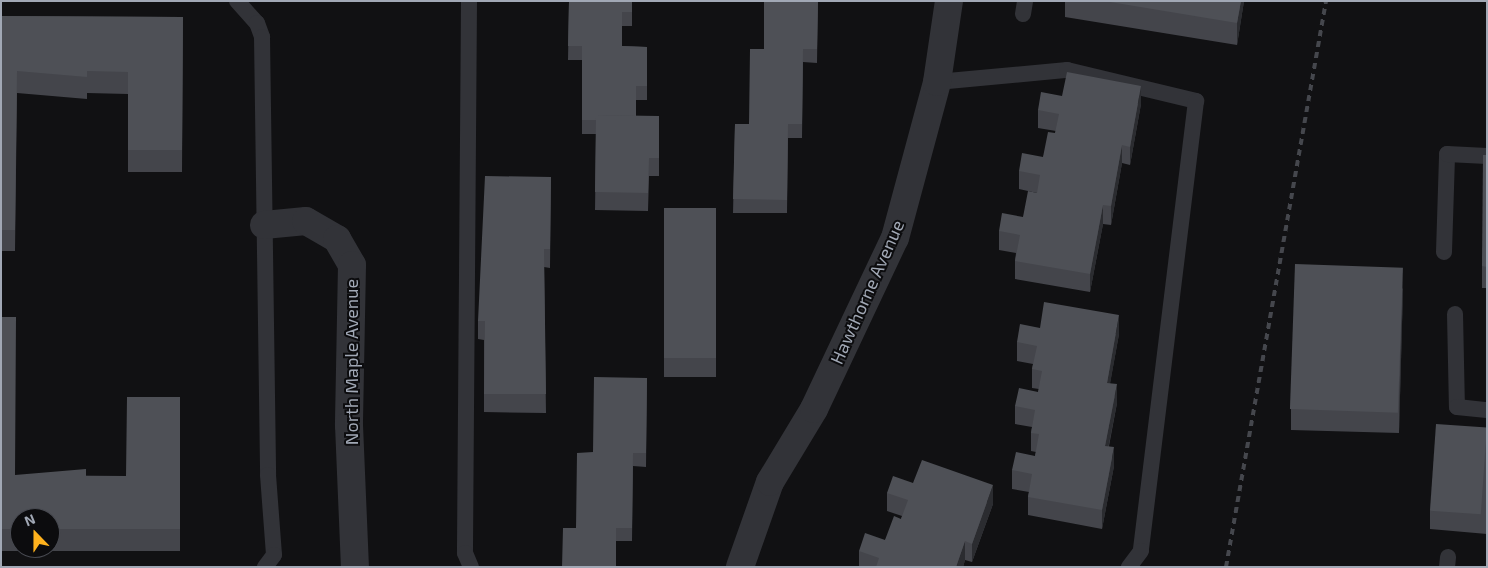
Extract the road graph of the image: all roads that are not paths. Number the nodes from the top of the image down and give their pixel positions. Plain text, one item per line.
1 (238, 1) edge
2 (469, 1) edge
3 (950, 1) edge
4 (937, 82) junction
5 (1487, 156) edge
6 (264, 225) junction
7 (1444, 252) dead end
8 (1456, 314) dead end
9 (1487, 410) edge
10 (265, 567) edge
11 (355, 567) edge
12 (470, 567) edge
13 (740, 567) edge
14 (1129, 567) edge

1 - 6 lane
2 - 12 lane
3 - 4 street, Hawthorne Avenue
4 - 13 street, Hawthorne Avenue
4 - 14 lane
5 - 7 lane
6 - 10 lane
6 - 11 street, North Maple Avenue
8 - 9 lane

